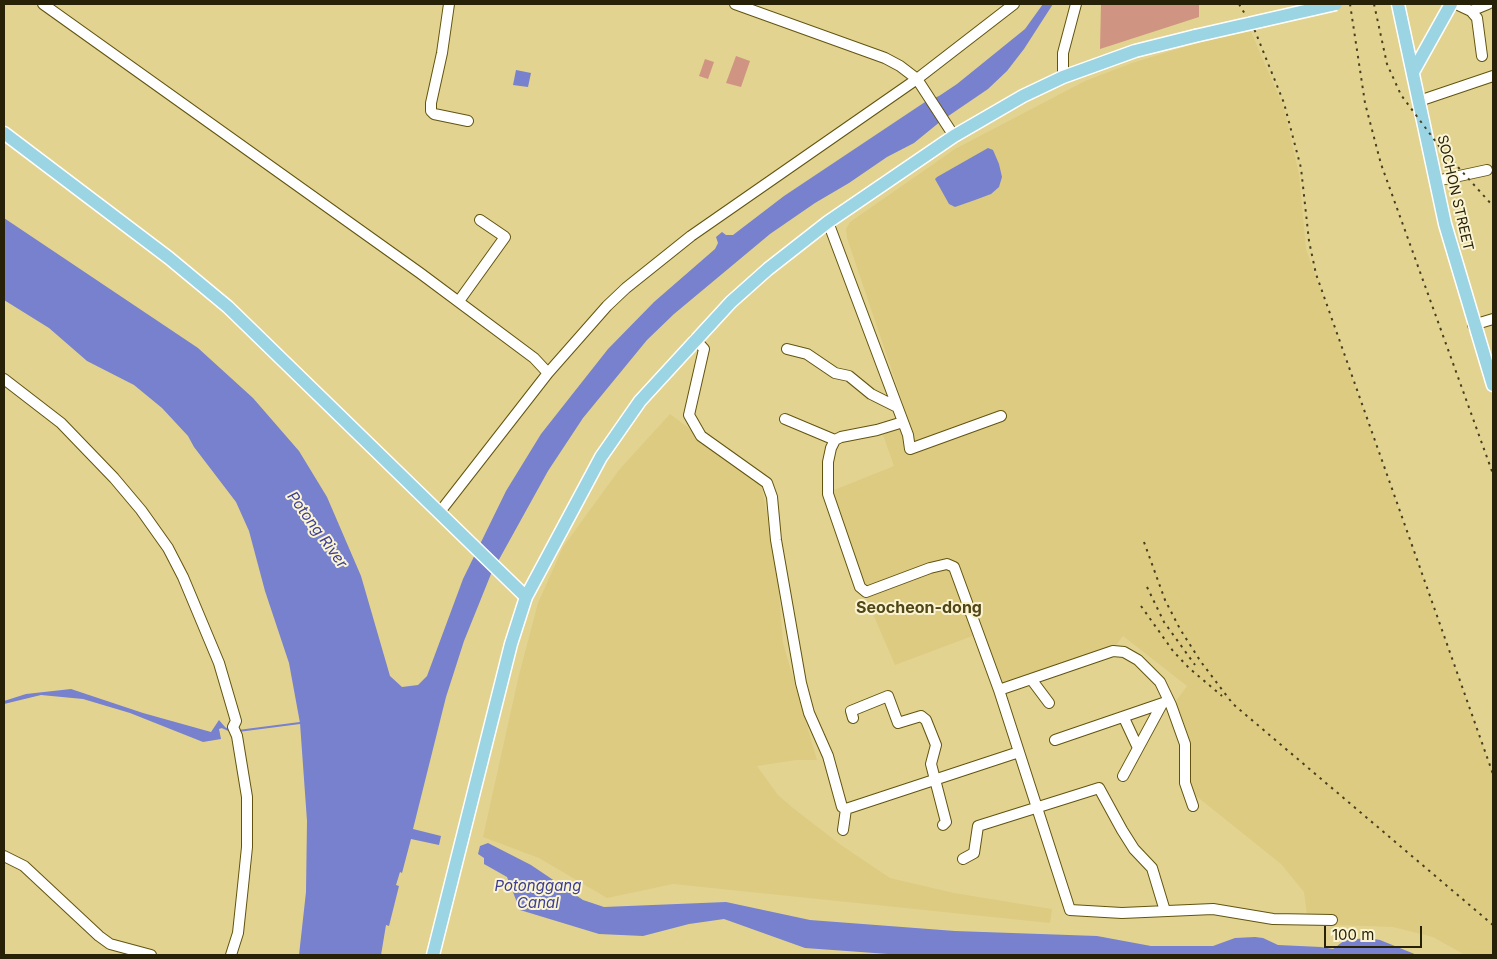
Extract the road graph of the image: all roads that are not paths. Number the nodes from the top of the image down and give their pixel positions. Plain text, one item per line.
1 (43, 4) edge
2 (449, 4) edge
3 (735, 4) edge
4 (1014, 4) edge
5 (1076, 4) edge
6 (1336, 4) edge
7 (1398, 4) edge
8 (1451, 4) edge
9 (1456, 4) edge
10 (1488, 4) edge
11 (1471, 11) junction
12 (1482, 56) dead end
13 (1413, 72) junction
14 (1493, 76) edge
15 (1063, 77) junction
16 (917, 79) junction
17 (1419, 101) junction
18 (468, 121) dead end
19 (4, 133) edge
20 (954, 136) junction
21 (1486, 170) dead end
22 (1436, 181) junction
23 (480, 220) dead end
24 (828, 222) junction
25 (459, 301) junction
26 (1493, 319) edge
27 (1473, 325) junction
28 (696, 339) junction
29 (787, 349) dead end
30 (548, 373) junction
31 (4, 379) edge
32 (1493, 385) edge
33 (895, 406) junction
34 (1001, 416) dead end
35 (785, 419) dead end
36 (902, 422) junction
37 (835, 440) junction
38 (442, 516) junction
39 (526, 597) junction
40 (1031, 679) junction
41 (999, 690) junction
42 (1165, 702) junction
43 (1050, 703) dead end
44 (853, 718) dead end
45 (1124, 718) junction
46 (1055, 740) dead end
47 (1138, 748) junction
48 (1019, 752) junction
49 (1123, 776) dead end
50 (934, 780) junction
51 (1193, 806) dead end
52 (1037, 808) junction
53 (846, 809) junction
54 (943, 826) dead end
55 (843, 830) dead end
56 (4, 856) edge
57 (963, 859) dead end
58 (1165, 911) junction
59 (1332, 920) dead end
60 (151, 955) edge
61 (231, 955) edge
62 (433, 955) edge

1 - 25 street
2 - 18 street
3 - 16 street
4 - 16 street
5 - 15 street
6 - 15 main road, bridge
7 - 13 main road, SOCHON STREET
8 - 13 main road
9 - 11 street
10 - 11 street
11 - 12 street
13 - 17 main road, SOCHON STREET
14 - 17 street
15 - 20 main road
16 - 20 street
16 - 30 street
17 - 22 main road, SOCHON STREET
19 - 38 main road
20 - 24 main road
21 - 22 street
22 - 27 main road, SOCHON STREET
23 - 25 street
24 - 28 main road
24 - 33 street
25 - 30 street
26 - 27 street
27 - 32 main road, SOCHON STREET
28 - 39 main road
28 - 53 street
29 - 33 street
30 - 38 street
31 - 61 street
33 - 36 street
34 - 36 street
35 - 37 street
36 - 37 street
37 - 41 street
38 - 39 main road
39 - 62 main road
40 - 41 street
40 - 42 street
40 - 43 street
41 - 48 street
42 - 45 street
42 - 47 street
42 - 51 street
44 - 50 street
45 - 46 street
45 - 47 street
47 - 49 street
48 - 50 street
48 - 52 street
50 - 53 street
50 - 54 street
52 - 57 street
52 - 58 street
52 - 58 street
53 - 55 street
56 - 60 street
58 - 59 street

